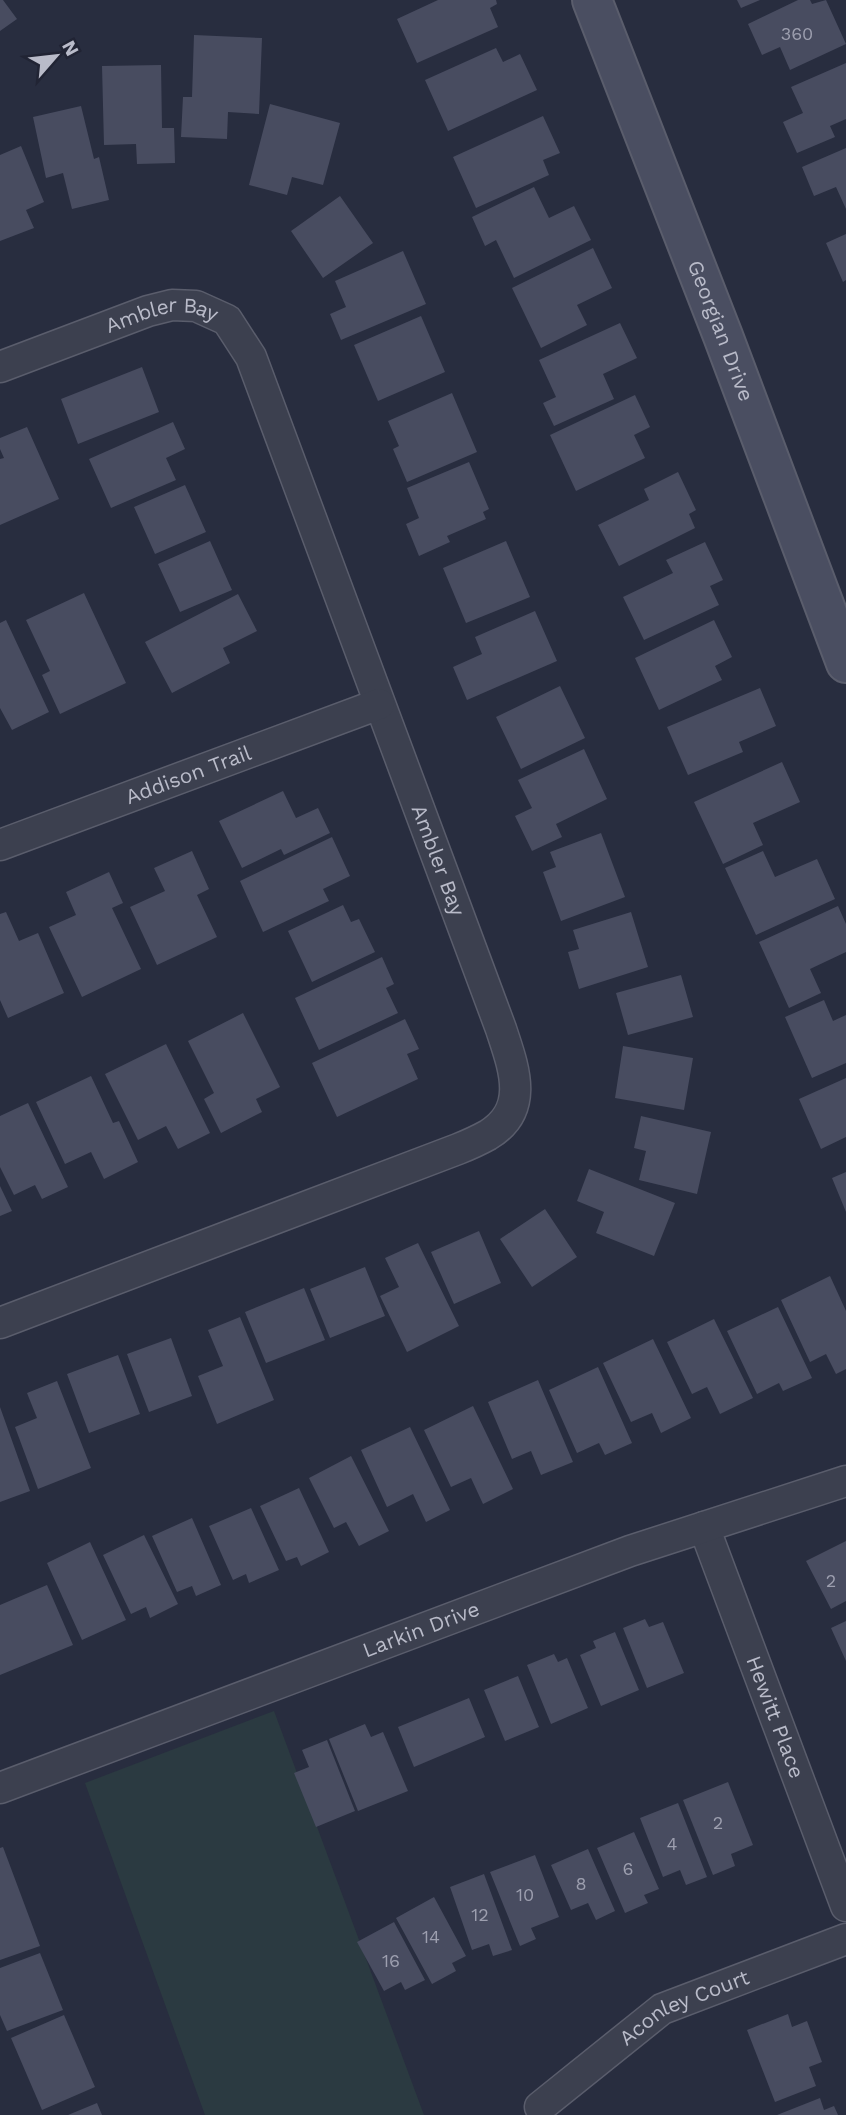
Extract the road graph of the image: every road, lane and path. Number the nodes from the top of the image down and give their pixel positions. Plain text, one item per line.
1 (592, 0) edge
2 (0, 367) edge
3 (846, 663) edge
4 (379, 704) junction
5 (0, 845) edge
6 (0, 1323) edge
7 (846, 1481) edge
8 (704, 1527) junction
9 (0, 1788) edge
10 (846, 1906) edge
11 (846, 1939) edge
12 (540, 2107) dead end

1 - 3 main road, Georgian Drive
2 - 4 street, Ambler Bay
4 - 5 street, Addison Trail
4 - 6 street, Ambler Bay
7 - 8 street, Larkin Drive
8 - 9 street, Larkin Drive
8 - 10 street, Hewitt Place
11 - 12 street, Aconley Court

